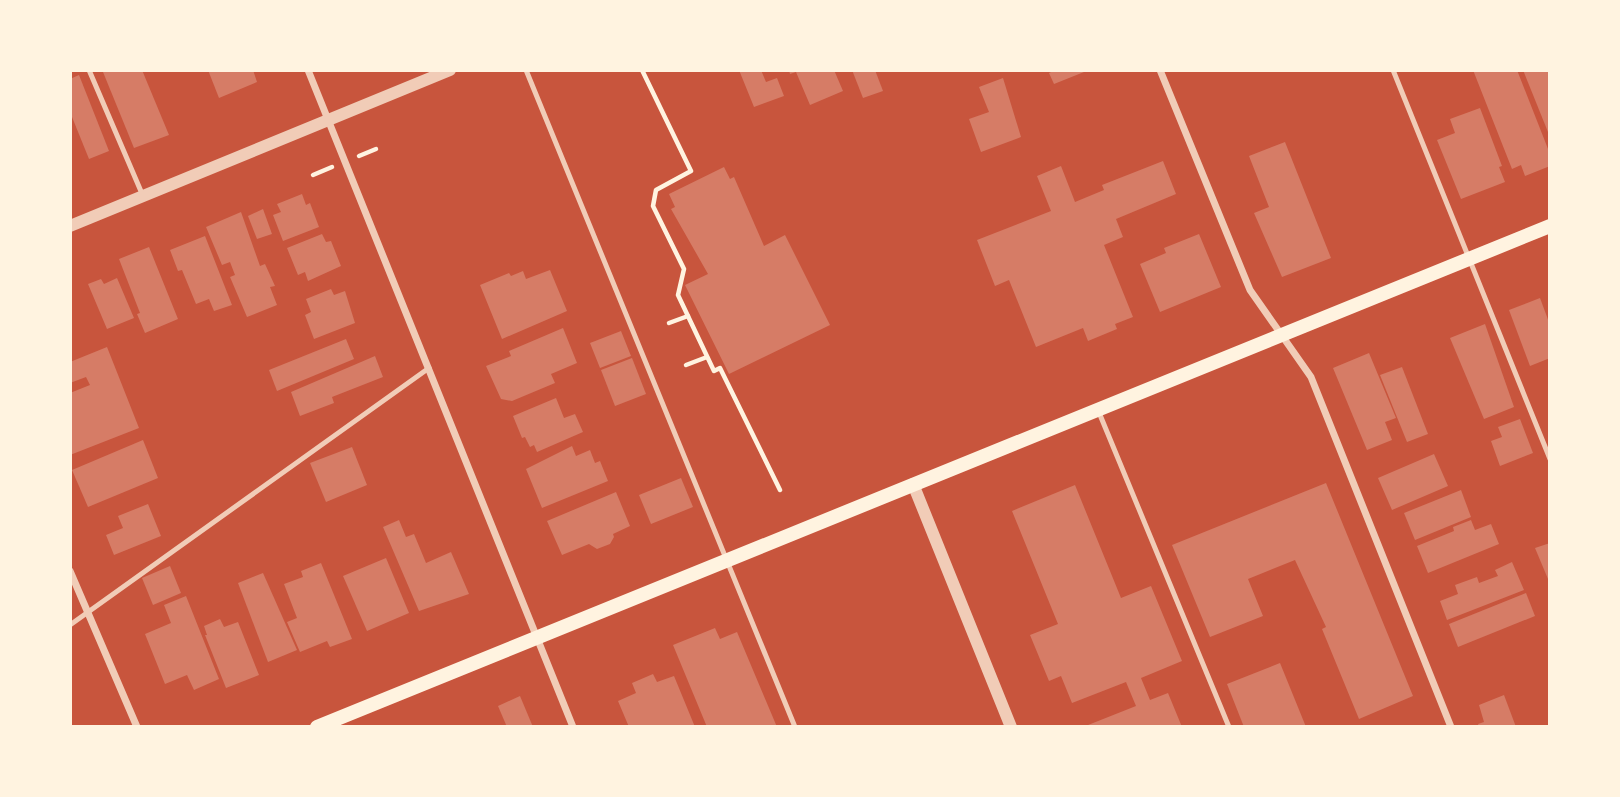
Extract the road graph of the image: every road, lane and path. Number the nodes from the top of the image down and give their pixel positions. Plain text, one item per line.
1 (89, 70) edge
2 (308, 70) edge
3 (450, 70) edge
4 (526, 70) edge
5 (642, 70) edge
6 (1160, 70) edge
7 (1393, 70) edge
8 (327, 119) junction
9 (143, 196) junction
10 (70, 226) edge
11 (1550, 226) edge
12 (1470, 258) junction
13 (688, 316) junction
14 (669, 323) dead end
15 (1282, 334) junction
16 (707, 356) junction
17 (686, 365) dead end
18 (429, 369) junction
19 (1098, 409) junction
20 (1550, 459) edge
21 (913, 484) junction
22 (780, 491) dead end
23 (726, 559) junction
24 (70, 571) edge
25 (87, 613) junction
26 (70, 625) edge
27 (537, 636) junction
28 (137, 727) edge
29 (317, 727) edge
30 (573, 727) edge
31 (795, 727) edge
32 (1011, 727) edge
33 (1229, 727) edge
34 (1451, 727) edge

1 - 9 lane
2 - 8 street
3 - 8 street
4 - 23 lane
5 - 13 path
6 - 15 street
7 - 12 lane
8 - 9 street
8 - 18 street
9 - 10 street
11 - 12 main road
12 - 15 main road
12 - 20 lane
13 - 14 path
13 - 16 path
15 - 19 main road
15 - 34 street
16 - 17 path
16 - 22 path
18 - 25 lane
18 - 27 street
19 - 21 main road
19 - 33 lane
21 - 23 main road
21 - 32 street
23 - 27 main road
23 - 31 lane
24 - 25 street
25 - 26 lane
25 - 28 street
27 - 29 main road
27 - 30 street

